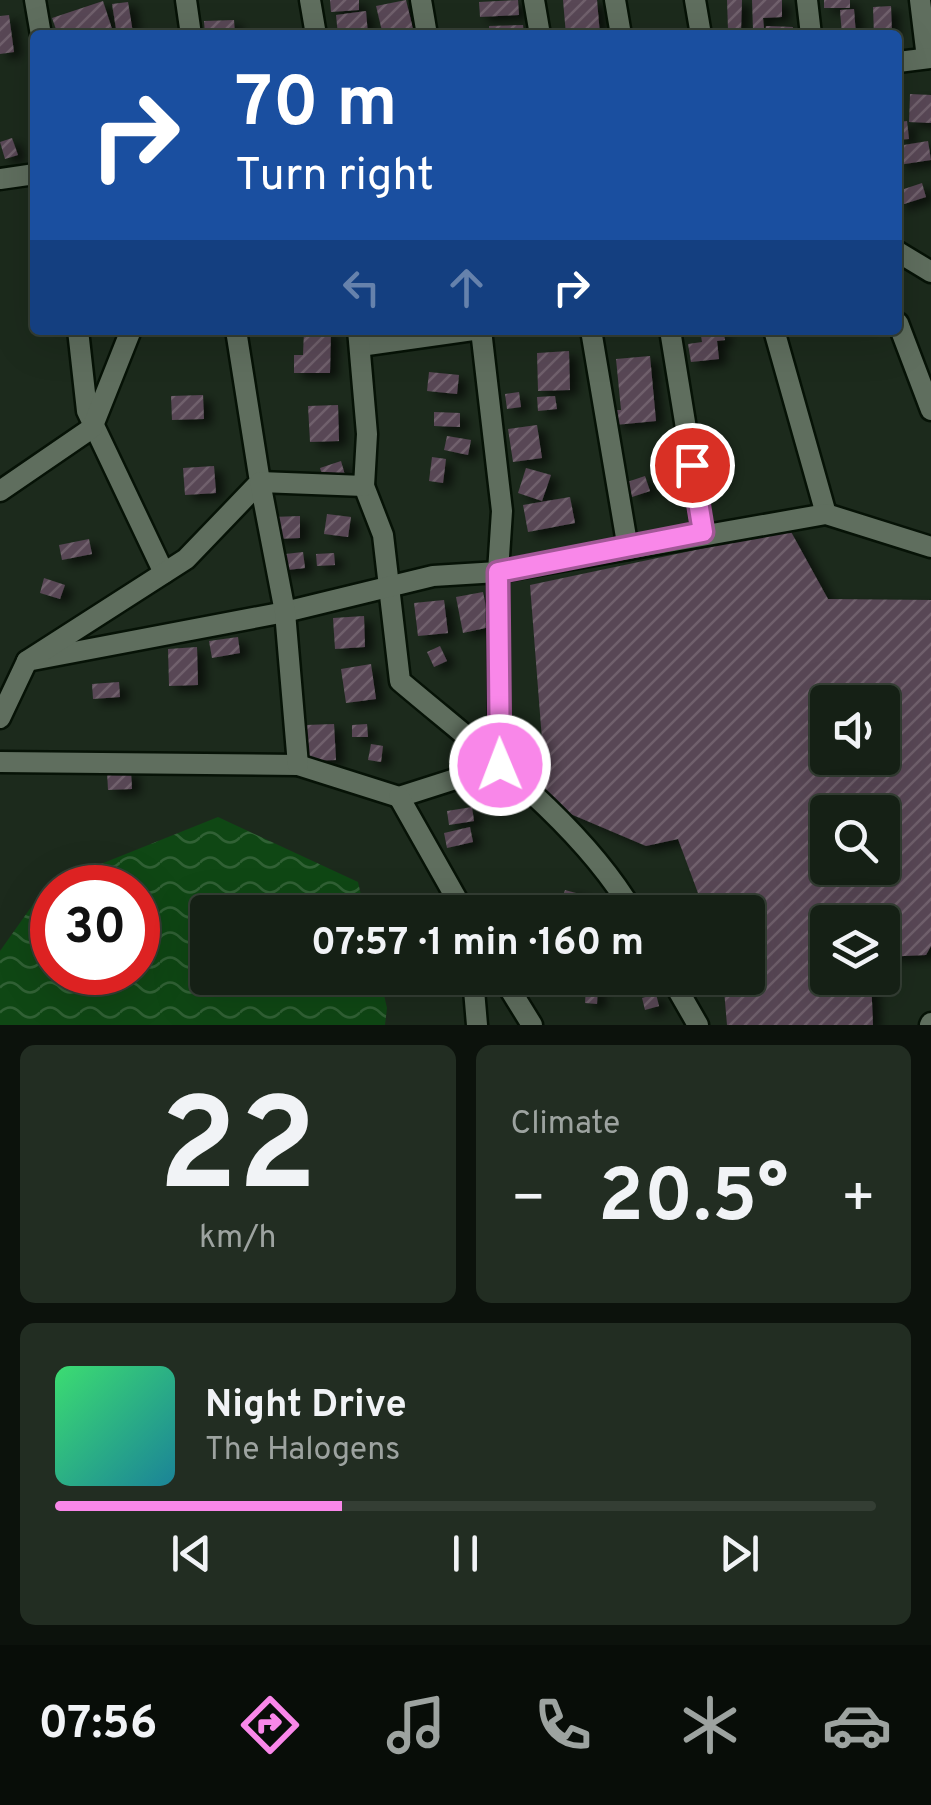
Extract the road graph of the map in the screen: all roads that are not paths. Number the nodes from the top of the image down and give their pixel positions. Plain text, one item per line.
1 (35, 0) edge
2 (186, 0) edge
3 (310, 0) edge
4 (421, 0) edge
5 (534, 0) edge
6 (615, 0) edge
7 (695, 0) edge
8 (807, 0) edge
9 (920, 0) edge
10 (40, 30) edge
11 (190, 30) edge
12 (315, 30) edge
13 (426, 30) edge
14 (539, 30) edge
15 (620, 30) edge
16 (700, 30) edge
17 (810, 30) edge
18 (929, 58) edge
19 (902, 61) edge
20 (30, 175) edge
21 (0, 179) edge
22 (902, 254) edge
23 (931, 272) edge
24 (902, 334) edge
25 (79, 335) edge
26 (129, 335) edge
27 (237, 335) edge
28 (401, 335) edge
29 (481, 335) edge
30 (592, 335) edge
31 (671, 335) edge
32 (775, 335) edge
33 (359, 338) edge
34 (931, 410) edge
35 (93, 424) junction
36 (260, 482) junction
37 (364, 486) junction
38 (0, 492) edge
39 (826, 514) junction
40 (703, 532) junction
41 (931, 547) edge
42 (628, 549) junction
43 (498, 572) junction
44 (164, 573) junction
45 (392, 586) junction
46 (286, 612) junction
47 (27, 661) junction
48 (0, 718) edge
49 (0, 762) edge
50 (298, 765) junction
51 (500, 765) junction
52 (399, 797) junction
53 (454, 895) edge
54 (623, 895) edge
55 (475, 995) edge
56 (513, 995) edge
57 (681, 995) edge
58 (478, 1025) edge
59 (532, 1025) edge
60 (698, 1025) edge

1 - 10 street
2 - 11 street
3 - 12 street
4 - 13 street
5 - 14 street
6 - 15 street
7 - 16 street
8 - 17 street
9 - 18 street
18 - 19 street
20 - 21 street
22 - 23 street
24 - 34 street
25 - 35 street
26 - 35 street
27 - 36 street
28 - 33 street
29 - 43 street
30 - 42 street
31 - 40 street
32 - 39 street
33 - 37 street
35 - 38 street
35 - 44 street
36 - 37 street
36 - 44 street
36 - 46 street
37 - 45 street
39 - 40 street
39 - 41 street
40 - 42 street
42 - 43 street
43 - 45 street
43 - 51 street
44 - 47 street
45 - 46 street
45 - 51 street
46 - 47 street
46 - 50 street
47 - 48 street
49 - 50 street
50 - 52 street
51 - 52 street
51 - 54 street
52 - 53 street
55 - 58 street
56 - 59 street
57 - 60 street

